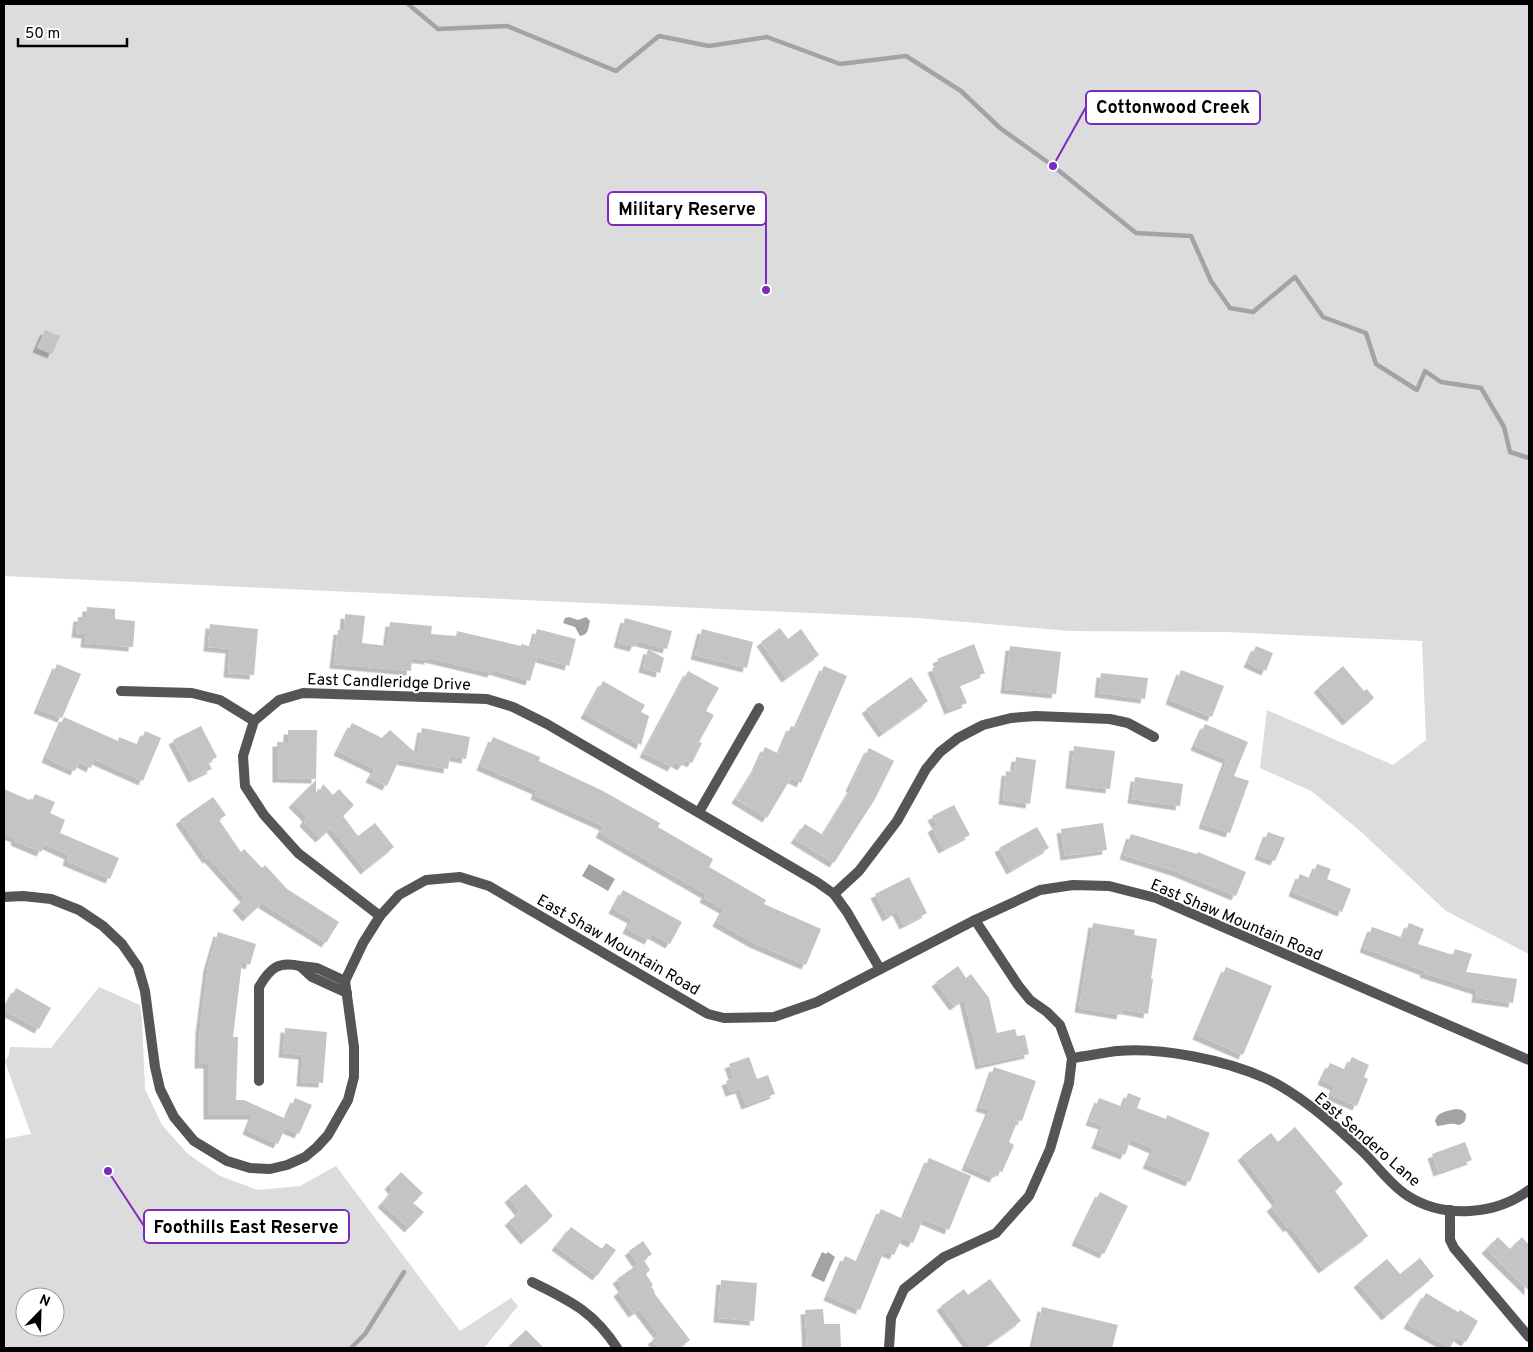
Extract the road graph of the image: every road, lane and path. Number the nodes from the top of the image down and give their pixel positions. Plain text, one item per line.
1 (121, 691) dead end
2 (759, 708) dead end
3 (254, 721) junction
4 (1154, 737) dead end
5 (699, 812) junction
6 (834, 894) junction
7 (4, 897) edge
8 (380, 916) junction
9 (975, 920) junction
10 (300, 966) junction
11 (880, 969) junction
12 (345, 981) junction
13 (347, 993) junction
14 (1072, 1058) junction
15 (1529, 1060) edge
16 (259, 1081) dead end
17 (1529, 1190) edge
18 (1450, 1210) junction
19 (532, 1282) dead end
20 (1529, 1337) edge
21 (617, 1348) edge
22 (889, 1348) edge

1 - 3 street
2 - 5 street
3 - 5 street, East Candleridge Drive
3 - 8 street
4 - 6 street
5 - 6 street, East Candleridge Drive
6 - 11 street, East Candleridge Drive
7 - 13 street
8 - 11 street, East Shaw Mountain Road
8 - 12 street, East Shaw Mountain Road
9 - 11 street, East Shaw Mountain Road
9 - 14 street
9 - 15 street, East Shaw Mountain Road
10 - 12 street
10 - 13 street
10 - 16 street
12 - 13 street
14 - 18 street, East Sendero Lane
14 - 22 street
17 - 18 street, East Sendero Lane
18 - 20 street
19 - 21 street

